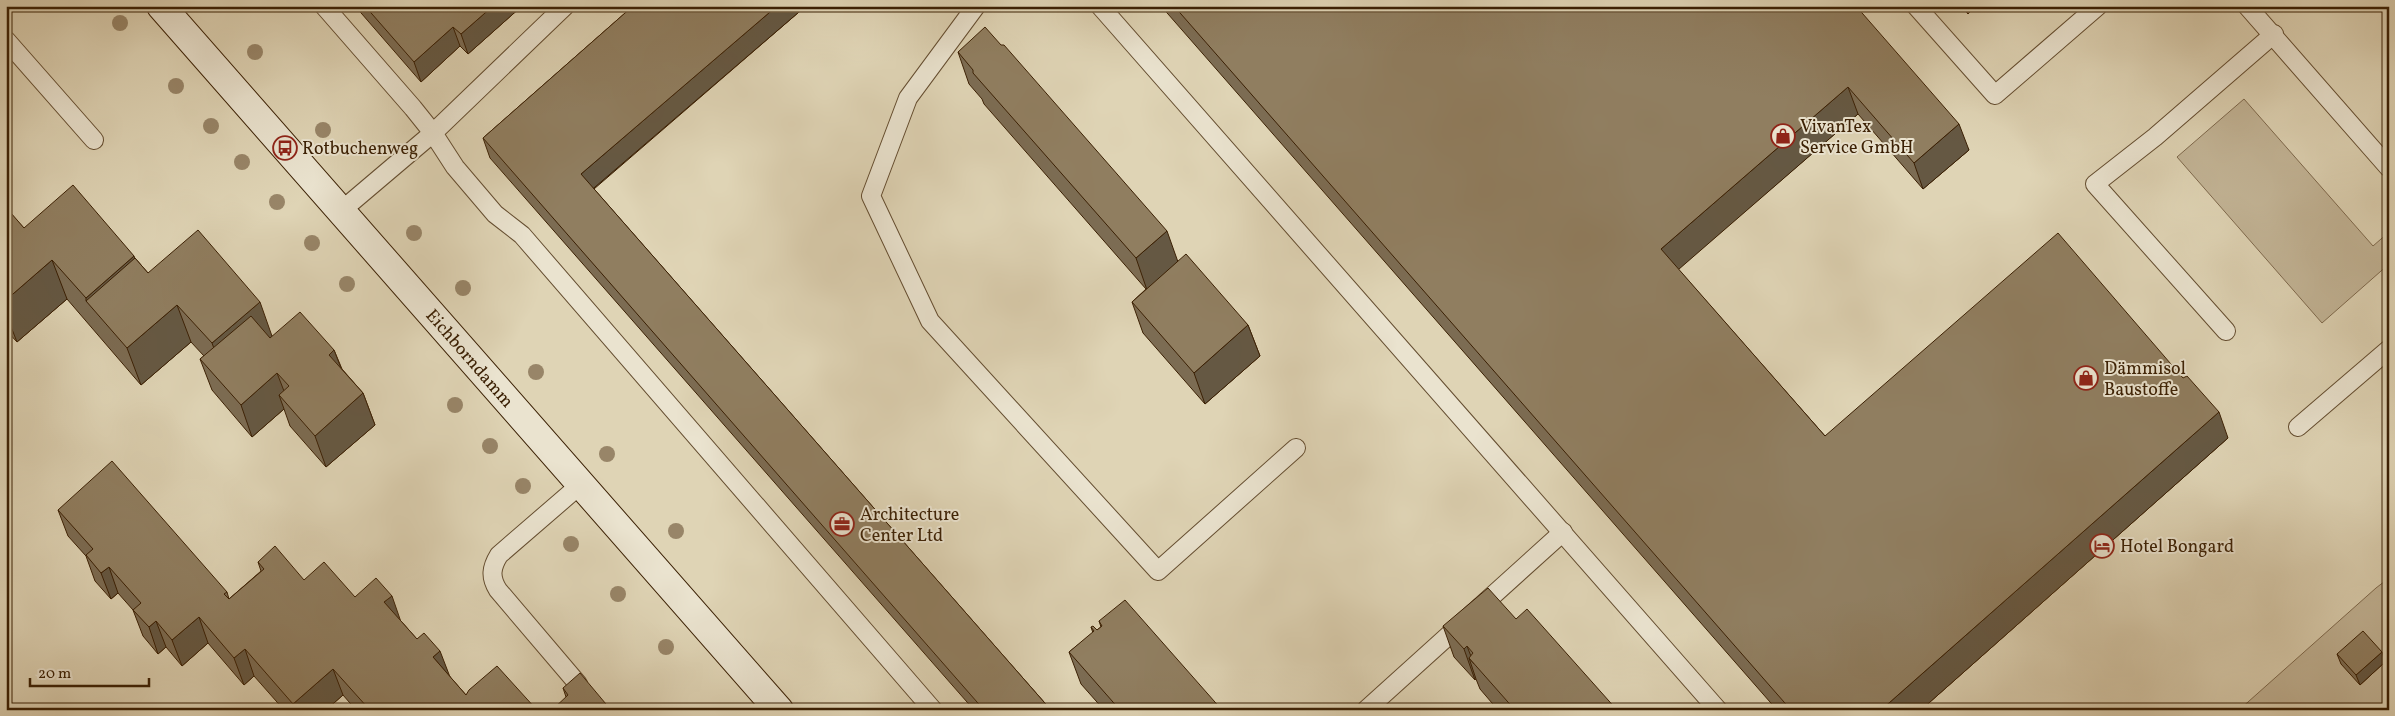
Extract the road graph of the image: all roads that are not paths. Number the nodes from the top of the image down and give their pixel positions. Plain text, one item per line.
1 (161, 6) edge
2 (324, 6) edge
3 (564, 6) edge
4 (976, 6) edge
5 (1100, 6) edge
6 (1916, 6) edge
7 (2098, 6) edge
8 (2247, 6) edge
9 (2274, 34) junction
10 (6, 40) edge
11 (433, 133) junction
12 (94, 140) dead end
13 (2389, 168) edge
14 (341, 210) junction
15 (2226, 331) dead end
16 (2389, 349) edge
17 (2298, 427) dead end
18 (1296, 448) dead end
19 (580, 484) junction
20 (1562, 532) junction
21 (578, 684) edge
22 (779, 710) edge
23 (933, 710) edge
24 (1366, 710) edge
25 (1718, 710) edge

1 - 14 main road, Eichborndamm
2 - 11 lane
3 - 11 lane
4 - 18 lane
5 - 20 lane
6 - 7 lane
8 - 9 lane
9 - 13 lane
9 - 15 lane
10 - 12 lane
11 - 14 lane
11 - 23 lane
14 - 19 main road, Eichborndamm
16 - 17 lane
19 - 21 lane
19 - 22 main road, Eichborndamm
20 - 24 lane
20 - 25 lane

